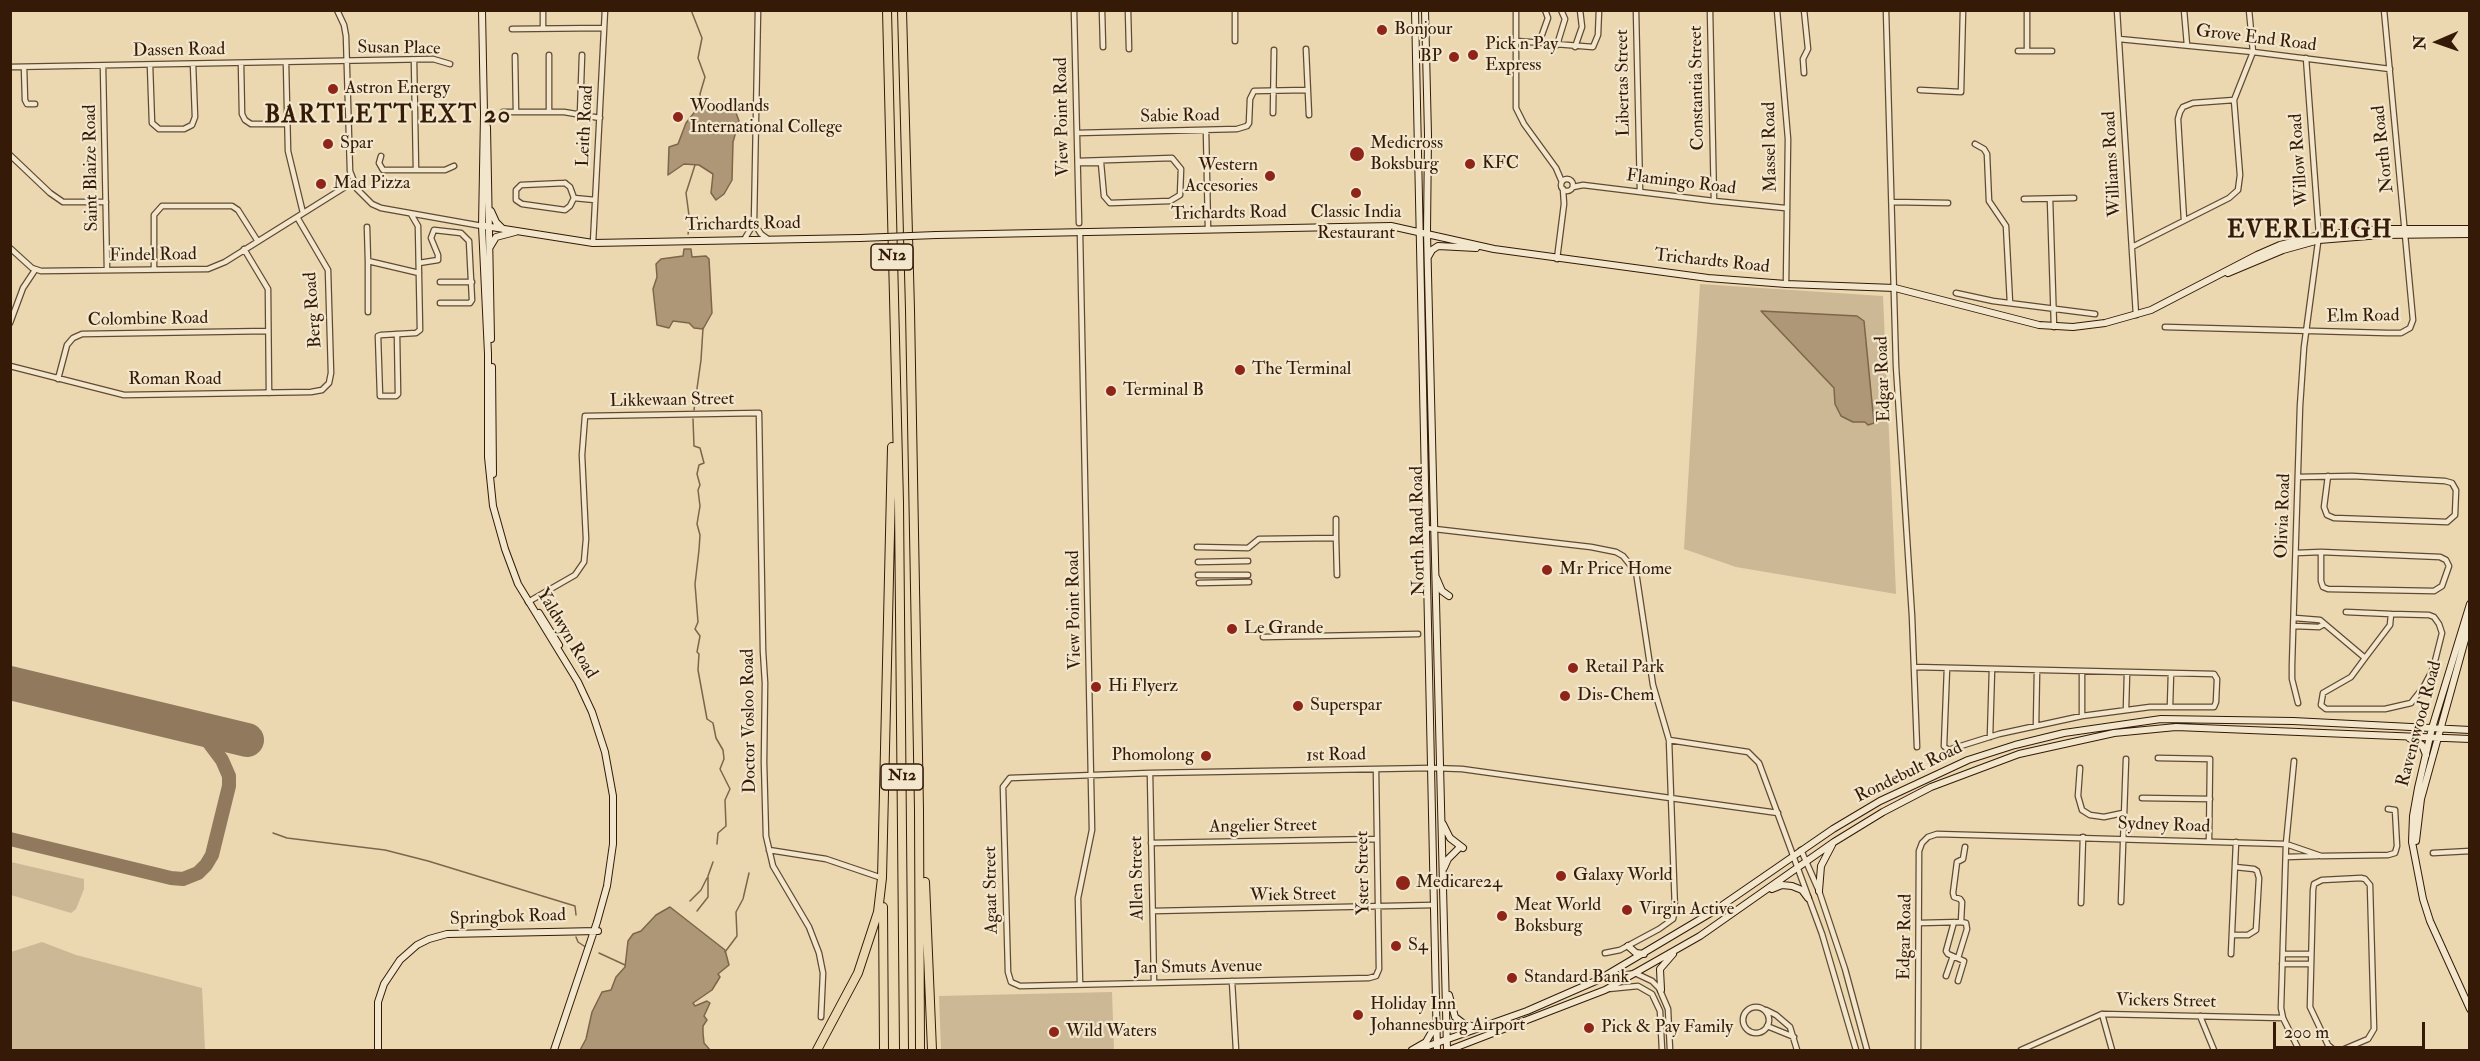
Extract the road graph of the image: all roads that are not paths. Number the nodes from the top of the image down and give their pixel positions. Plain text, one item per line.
1 (337, 10) edge
2 (483, 10) edge
3 (543, 10) edge
4 (605, 10) edge
5 (758, 10) edge
6 (887, 10) edge
7 (902, 10) edge
8 (1074, 10) edge
9 (1102, 10) edge
10 (1128, 10) edge
11 (1235, 10) edge
12 (1415, 10) edge
13 (1425, 10) edge
14 (1516, 10) edge
15 (1545, 10) edge
16 (1562, 10) edge
17 (1580, 10) edge
18 (1599, 10) edge
19 (1636, 10) edge
20 (1710, 10) edge
21 (1777, 10) edge
22 (1804, 10) edge
23 (1886, 10) edge
24 (1963, 10) edge
25 (2027, 10) edge
26 (2117, 10) edge
27 (2184, 10) edge
28 (2249, 10) edge
29 (2384, 10) edge
30 (543, 28) junction
31 (604, 28) junction
32 (512, 29) dead end
33 (2119, 39) junction
34 (1235, 41) dead end
35 (1517, 41) junction
36 (1539, 43) junction
37 (1557, 45) junction
38 (2187, 45) junction
39 (1103, 47) dead end
40 (1575, 47) junction
41 (1129, 49) dead end
42 (1306, 49) dead end
43 (1274, 50) dead end
44 (2027, 50) junction
45 (2018, 51) dead end
46 (2052, 51) dead end
47 (2253, 52) junction
48 (549, 55) dead end
49 (582, 55) dead end
50 (515, 56) dead end
51 (2306, 58) junction
52 (414, 60) junction
53 (348, 62) junction
54 (241, 63) junction
55 (286, 63) junction
56 (193, 64) junction
57 (450, 64) dead end
58 (150, 65) junction
59 (104, 66) junction
60 (10, 67) edge
61 (24, 67) junction
62 (2390, 69) junction
63 (1804, 72) dead end
64 (1273, 90) junction
65 (1307, 90) junction
66 (1920, 90) dead end
67 (2234, 100) junction
68 (34, 104) dead end
69 (503, 112) dead end
70 (516, 112) junction
71 (549, 112) junction
72 (1273, 113) dead end
73 (580, 114) junction
74 (1308, 115) dead end
75 (600, 118) junction
76 (286, 124) junction
77 (1206, 130) junction
78 (1077, 133) junction
79 (1975, 144) dead end
80 (10, 154) edge
81 (381, 156) dead end
82 (1078, 162) junction
83 (454, 166) dead end
84 (1556, 168) junction
85 (416, 170) junction
86 (1568, 178) junction
87 (353, 182) junction
88 (1562, 182) junction
89 (1572, 186) junction
90 (1563, 189) junction
91 (1640, 191) junction
92 (488, 198) junction
93 (574, 198) junction
94 (2074, 198) dead end
95 (2024, 199) dead end
96 (2050, 199) junction
97 (595, 200) junction
98 (1714, 201) junction
99 (106, 202) junction
100 (1892, 202) junction
101 (1948, 203) dead end
102 (1564, 204) junction
103 (1785, 208) junction
104 (303, 213) junction
105 (411, 214) junction
106 (297, 217) junction
107 (429, 217) junction
108 (2184, 220) junction
109 (754, 223) junction
110 (1080, 223) dead end
111 (418, 226) junction
112 (485, 226) junction
113 (367, 227) dead end
114 (503, 229) junction
115 (1208, 229) junction
116 (2469, 229) edge
117 (1419, 231) junction
118 (519, 232) junction
119 (2406, 232) junction
120 (1080, 233) junction
121 (1426, 233) junction
122 (2469, 234) edge
123 (2319, 238) junction
124 (770, 239) junction
125 (257, 240) junction
126 (744, 240) junction
127 (593, 243) junction
128 (2132, 247) junction
129 (10, 248) edge
130 (244, 249) junction
131 (1494, 249) junction
132 (489, 250) junction
133 (1427, 258) junction
134 (1557, 259) junction
135 (368, 261) junction
136 (892, 262) junction
137 (419, 263) junction
138 (154, 269) junction
139 (35, 270) junction
140 (107, 270) junction
141 (419, 273) junction
142 (440, 282) dead end
143 (472, 282) junction
144 (1786, 284) junction
145 (1895, 288) junction
146 (1956, 293) dead end
147 (440, 303) dead end
148 (2010, 303) junction
149 (2053, 309) junction
150 (368, 312) dead end
151 (2095, 314) dead end
152 (2136, 315) junction
153 (2414, 320) joint
154 (10, 323) edge
155 (2054, 327) junction
156 (2165, 327) dead end
157 (268, 331) junction
158 (2306, 331) junction
159 (397, 334) junction
160 (10, 366) edge
161 (331, 373) joint
162 (58, 379) junction
163 (269, 393) junction
164 (759, 413) joint
165 (1432, 448) junction
166 (1424, 451) junction
167 (2328, 476) junction
168 (2298, 477) junction
169 (1336, 519) dead end
170 (1426, 528) junction
171 (1434, 528) junction
172 (1336, 538) junction
173 (1197, 547) dead end
174 (2321, 552) junction
175 (2296, 553) junction
176 (1248, 561) dead end
177 (1198, 562) dead end
178 (1435, 574) junction
179 (1198, 575) dead end
180 (1248, 575) dead end
181 (1337, 575) dead end
182 (1249, 582) dead end
183 (1199, 583) dead end
184 (1449, 596) dead end
185 (530, 601) junction
186 (2469, 604) edge
187 (2346, 612) dead end
188 (2391, 614) junction
189 (2295, 618) junction
190 (2469, 622) edge
191 (2324, 624) junction
192 (2294, 626) junction
193 (2464, 632) junction
194 (1419, 634) dead end
195 (1263, 637) dead end
196 (2365, 658) junction
197 (1914, 667) junction
198 (1947, 668) junction
199 (1992, 669) junction
200 (2037, 670) junction
201 (2082, 672) junction
202 (2127, 673) junction
203 (2171, 673) junction
204 (2298, 702) dead end
205 (2170, 706) junction
206 (2126, 709) junction
207 (2444, 710) junction
208 (2082, 716) junction
209 (2036, 726) junction
210 (2436, 729) junction
211 (2460, 730) junction
212 (2469, 730) edge
213 (2406, 736) junction
214 (1990, 737) junction
215 (2430, 737) junction
216 (2438, 738) junction
217 (2469, 739) edge
218 (1669, 740) junction
219 (1917, 747) dead end
220 (2426, 755) junction
221 (2158, 758) dead end
222 (2126, 759) dead end
223 (2294, 761) dead end
224 (1432, 768) junction
225 (1440, 768) junction
226 (2080, 768) dead end
227 (1376, 769) junction
228 (1150, 773) junction
229 (1092, 775) junction
230 (1003, 787) joint
231 (2142, 798) dead end
232 (1672, 799) junction
233 (2210, 799) junction
234 (2388, 809) dead end
235 (919, 810) junction
236 (1778, 813) junction
237 (2123, 813) junction
238 (1442, 821) junction
239 (1937, 834) joint
240 (2083, 837) junction
241 (2122, 838) junction
242 (1377, 839) junction
243 (2209, 841) junction
244 (1834, 842) junction
245 (2236, 842) junction
246 (1151, 843) junction
247 (2286, 844) junction
248 (1965, 847) dead end
249 (769, 850) junction
250 (1802, 850) junction
251 (2469, 850) edge
252 (2433, 853) dead end
253 (2414, 854) junction
254 (1793, 856) junction
255 (2321, 856) junction
256 (2286, 857) junction
257 (1807, 861) junction
258 (1797, 867) junction
259 (2235, 867) junction
260 (1442, 872) junction
261 (882, 878) junction
262 (1767, 891) junction
263 (1819, 891) junction
264 (1808, 898) junction
265 (2121, 902) dead end
266 (2081, 903) dead end
267 (1433, 905) junction
268 (1378, 908) junction
269 (1153, 911) junction
270 (1953, 922) junction
271 (1961, 922) junction
272 (1920, 923) junction
273 (574, 930) junction
274 (596, 931) junction
275 (2233, 935) junction
276 (589, 946) junction
277 (1628, 946) junction
278 (1680, 948) junction
279 (1605, 953) dead end
280 (1644, 954) junction
281 (2231, 954) dead end
282 (2283, 954) junction
283 (2311, 954) junction
284 (1955, 957) junction
285 (2283, 964) junction
286 (2311, 964) junction
287 (1635, 973) junction
288 (1376, 976) joint
289 (1947, 976) dead end
290 (1445, 977) junction
291 (1598, 980) junction
292 (1232, 981) junction
293 (1958, 981) dead end
294 (1154, 983) junction
295 (1080, 984) junction
296 (1020, 986) joint
297 (1605, 990) junction
298 (1661, 990) junction
299 (2469, 1009) edge
300 (1765, 1010) junction
301 (2102, 1014) junction
302 (2200, 1016) junction
303 (821, 1017) dead end
304 (2283, 1018) junction
305 (1436, 1020) junction
306 (1767, 1026) junction
307 (1481, 1028) junction
308 (1794, 1036) junction
309 (1446, 1040) junction
310 (1437, 1047) edge
311 (378, 1050) edge
312 (555, 1050) edge
313 (817, 1050) edge
314 (884, 1050) edge
315 (904, 1050) edge
316 (920, 1050) edge
317 (932, 1050) edge
318 (1236, 1050) edge
319 (1412, 1050) edge
320 (1418, 1050) edge
321 (1448, 1050) edge
322 (1662, 1050) edge
323 (1670, 1050) edge
324 (1797, 1050) edge
325 (1856, 1050) edge
326 (1867, 1050) edge
327 (1918, 1050) edge
328 (2021, 1050) edge
329 (2112, 1050) edge
330 (2214, 1050) edge
331 (2299, 1050) edge
332 (2334, 1050) edge
333 (2342, 1050) edge

1 - 53 street
2 - 92 main road
2 - 112 main road
3 - 30 street
4 - 31 street, Leith Road
5 - 109 street
6 - 136 highway, N12
7 - 235 highway, N12
8 - 78 street, View Point Road
9 - 39 street
10 - 41 street
11 - 34 street
12 - 117 main road, North Rand Road
13 - 121 main road, North Rand Road
14 - 35 street
15 - 36 street
16 - 37 street
17 - 40 street
18 - 40 street
19 - 91 street, Libertas Street
20 - 98 street, Constantia Street
21 - 103 street, Massel Road
22 - 63 street
23 - 100 street, Edgar Road
24 - 66 street
25 - 44 street
26 - 33 street, Williams Road
27 - 38 street
28 - 47 street
29 - 62 street, North Road
30 - 31 street
30 - 32 street
31 - 75 street, Leith Road
33 - 38 street, Grove End Road
33 - 128 street, Williams Road
35 - 36 street
35 - 84 street
36 - 37 street
37 - 40 street
38 - 47 street, Grove End Road
42 - 65 street
43 - 64 street
44 - 45 street
44 - 46 street
47 - 51 street, Grove End Road
47 - 67 street
48 - 71 street
49 - 73 street
50 - 70 street
51 - 62 street, Grove End Road
51 - 123 street, Willow Road
52 - 53 street, Susan Place
52 - 57 street, Susan Place
52 - 85 street
53 - 55 street, Dassen Road
53 - 87 street
54 - 55 street, Dassen Road
54 - 56 street, Dassen Road
54 - 76 street
55 - 76 street
56 - 58 street, Dassen Road
56 - 58 street
58 - 59 street, Dassen Road
59 - 61 street, Dassen Road
59 - 99 street, Saint Blaize Road
60 - 61 street, Dassen Road
61 - 68 street
62 - 119 street, North Road
64 - 65 street
64 - 72 street
64 - 77 street, Sabie Road
65 - 74 street
67 - 108 street
67 - 108 street
69 - 70 street
70 - 71 street
71 - 73 street
73 - 75 street
75 - 97 street, Leith Road
76 - 104 street
77 - 78 street, Sabie Road
77 - 115 street
78 - 82 street, View Point Road
79 - 148 street
80 - 99 street
81 - 85 street
82 - 82 street
82 - 110 street, View Point Road
83 - 85 street
84 - 86 street
84 - 88 street
86 - 88 street
86 - 89 street
87 - 104 street, Findel Road
87 - 105 street, Trichardts Road
88 - 90 street
89 - 90 street
89 - 91 street, Flamingo Road
89 - 102 street
90 - 102 street
91 - 98 street, Flamingo Road
92 - 112 main road
92 - 114 main road
93 - 93 street
93 - 97 street
94 - 96 street
95 - 96 street
96 - 149 street
97 - 127 street, Leith Road
98 - 103 street, Flamingo Road
99 - 140 street, Saint Blaize Road
100 - 101 street
100 - 145 street, Edgar Road
102 - 134 street
103 - 144 street, Massel Road
104 - 106 street, Findel Road
105 - 107 street, Trichardts Road
105 - 111 street
106 - 125 street, Findel Road
106 - 161 street, Berg Road
107 - 111 street
107 - 112 street, Trichardts Road
108 - 128 street
109 - 124 street
109 - 126 street
111 - 137 street
112 - 114 main road, Trichardts Road
112 - 132 main road, Yaldwyn Road
112 - 185 main road, Yaldwyn Road
113 - 135 street
114 - 118 main road, Trichardts Road
115 - 117 main road, Trichardts Road
115 - 120 main road, Trichardts Road
116 - 119 main road, Trichardts Road
117 - 121 main road, Trichardts Road
117 - 166 main road, North Rand Road
118 - 127 main road, Trichardts Road
118 - 132 main road
119 - 122 main road, Trichardts Road
119 - 123 main road, Trichardts Road
119 - 153 street, North Road
120 - 124 main road, Trichardts Road, bridge
120 - 229 street, View Point Road
121 - 131 main road, Trichardts Road
121 - 133 main road, North Rand Road
123 - 152 main road, Trichardts Road
123 - 158 street, Willow Road
124 - 126 main road, Trichardts Road
125 - 130 street, Findel Road
125 - 138 street
126 - 127 main road, Trichardts Road
128 - 152 street, Williams Road
129 - 139 street
130 - 138 street, Findel Road
130 - 157 street
131 - 133 main road
131 - 134 main road, Trichardts Road
132 - 185 main road, Yaldwyn Road
133 - 165 main road, North Rand Road
134 - 144 main road, Trichardts Road
135 - 141 street
135 - 150 street
136 - 261 highway
136 - 315 highway, N12
137 - 141 street
137 - 143 street
138 - 140 street, Findel Road
139 - 140 street, Findel Road
139 - 154 street
141 - 159 street
142 - 143 street
143 - 147 street
144 - 145 main road, Trichardts Road
145 - 155 main road, Trichardts Road
145 - 197 street, Edgar Road
146 - 148 street
148 - 149 street
149 - 151 street
149 - 155 street
152 - 155 main road, Trichardts Road
153 - 158 street, Elm Road
156 - 158 street, Elm Road
157 - 162 street, Colombine Road
157 - 163 street
158 - 168 street, Olivia Road
159 - 159 street
160 - 162 street, Roman Road
161 - 163 street, Roman Road
162 - 163 street, Roman Road
164 - 185 street, Likkewaan Street
164 - 249 street, Doctor Vosloo Road
165 - 166 main road
165 - 171 main road, North Rand Road
166 - 170 main road, North Rand Road
167 - 167 street
167 - 168 street
168 - 175 street, Olivia Road
169 - 172 street
170 - 171 street
170 - 224 main road, North Rand Road
171 - 178 main road, North Rand Road
171 - 218 street
172 - 173 street
172 - 181 street
174 - 174 street
174 - 175 street
175 - 189 street, Olivia Road
176 - 177 street
178 - 184 main road
178 - 225 main road, North Rand Road
179 - 180 street
182 - 183 street
185 - 274 main road, Yaldwyn Road
186 - 193 main road, Ravenswood Road
187 - 188 street
188 - 196 street
188 - 196 street
189 - 191 street
189 - 192 street, Olivia Road
190 - 193 main road, Ravenswood Road
191 - 192 street
191 - 196 street
192 - 204 street, Olivia Road
193 - 207 main road, Ravenswood Road
193 - 210 main road, Ravenswood Road
194 - 195 street
197 - 198 street
197 - 219 street, Edgar Road
198 - 199 street
198 - 214 street
199 - 200 street
199 - 214 street
200 - 201 street
200 - 209 street
201 - 202 street
201 - 208 street
202 - 203 street
202 - 206 street
203 - 205 street
203 - 205 street
205 - 206 street
206 - 208 street
207 - 210 main road, Ravenswood Road
207 - 211 main road
208 - 209 street
209 - 214 street
210 - 211 main road, Rondebult Road
210 - 215 main road, Ravenswood Road
210 - 216 main road, Ravenswood Road
210 - 250 main road, Rondebult Road
211 - 212 main road, Rondebult Road
213 - 215 main road, Rondebult Road
213 - 220 main road
213 - 244 main road, Rondebult Road
215 - 216 main road, Rondebult Road
215 - 220 main road, Ravenswood Road
216 - 217 main road, Rondebult Road
216 - 253 main road, Ravenswood Road
218 - 232 street
218 - 236 street
220 - 253 main road, Ravenswood Road
221 - 233 street
222 - 237 street
223 - 247 street
224 - 225 street, 1st Road
224 - 227 street, 1st Road
224 - 267 main road, North Rand Road
225 - 232 street, 1st Road
225 - 238 main road, North Rand Road
226 - 237 street
227 - 228 street, 1st Road
227 - 242 street, Yster Street
228 - 229 street, 1st Road
228 - 246 street, Allen Street
229 - 230 street, 1st Road
229 - 295 street, View Point Road
230 - 296 street, Agaat Street
231 - 233 street
232 - 236 street, 1st Road
232 - 277 street
233 - 243 street
234 - 255 street, Sydney Road
235 - 316 highway, N12
235 - 317 highway
236 - 254 street
237 - 241 street
238 - 260 main road, North Rand Road
238 - 260 main road
239 - 240 street, Sydney Road
239 - 272 street, Edgar Road
240 - 241 street, Sydney Road
240 - 266 street
241 - 243 street, Sydney Road
241 - 265 street
242 - 246 street, Angelier Street
242 - 268 street, Yster Street
243 - 245 street, Sydney Road
244 - 257 main road, Rondebult Road
244 - 263 main road
245 - 247 street, Sydney Road
245 - 259 street
246 - 269 street, Allen Street
247 - 255 street, Sydney Road
247 - 256 street
248 - 271 street
249 - 261 street
249 - 303 street, Doctor Vosloo Road
250 - 254 main road, Rondebult Road
250 - 257 street
251 - 252 street
253 - 299 main road, Ravenswood Road
254 - 258 street
254 - 280 main road, Rondebult Road
255 - 256 street
256 - 282 street
257 - 258 main road, Rondebult Road
257 - 263 street
258 - 262 main road, Rondebult Road
258 - 264 street
259 - 275 street
259 - 275 street
260 - 290 main road, North Rand Road
261 - 313 highway
261 - 314 highway
262 - 264 main road
262 - 278 main road, Rondebult Road
263 - 326 street
264 - 325 street
267 - 268 street, Wiek Street
267 - 305 main road, North Rand Road
268 - 269 street, Wiek Street
268 - 288 street, Yster Street
269 - 294 street, Allen Street
270 - 271 street
270 - 272 street
270 - 284 street
271 - 284 street
272 - 327 street, Edgar Road
273 - 274 main road, Springbok Road
273 - 276 main road
273 - 311 main road, Springbok Road
274 - 276 main road, Yaldwyn Road
274 - 312 main road, Yaldwyn Road
275 - 281 street
276 - 312 main road, Yaldwyn Road
277 - 279 street
277 - 280 main road
278 - 287 main road, Rondebult Road
278 - 298 main road
280 - 291 main road, Rondebult Road
282 - 283 street
282 - 285 street
283 - 286 street
283 - 333 street
284 - 289 street
284 - 293 street
285 - 286 street
285 - 304 street
286 - 332 street
287 - 291 street
287 - 297 main road, Rondebult Road
287 - 298 street
288 - 292 street, Jan Smuts Avenue
290 - 307 main road
290 - 309 main road, North Rand Road
291 - 307 main road, Rondebult Road
292 - 294 street, Jan Smuts Avenue
292 - 318 street
294 - 295 street, Jan Smuts Avenue
295 - 296 street, Jan Smuts Avenue
297 - 321 main road, Rondebult Road
297 - 322 street
298 - 323 street
300 - 306 street
300 - 306 street
300 - 308 street
301 - 302 street, Vickers Street
301 - 328 street, Vickers Street
301 - 329 street
302 - 304 street, Vickers Street
302 - 330 street
304 - 331 street
305 - 310 main road, North Rand Road
305 - 319 main road
306 - 308 street
307 - 309 main road, Rondebult Road
308 - 324 street
309 - 310 main road, Rondebult Road
309 - 321 main road, North Rand Road
310 - 320 main road, Rondebult Road

